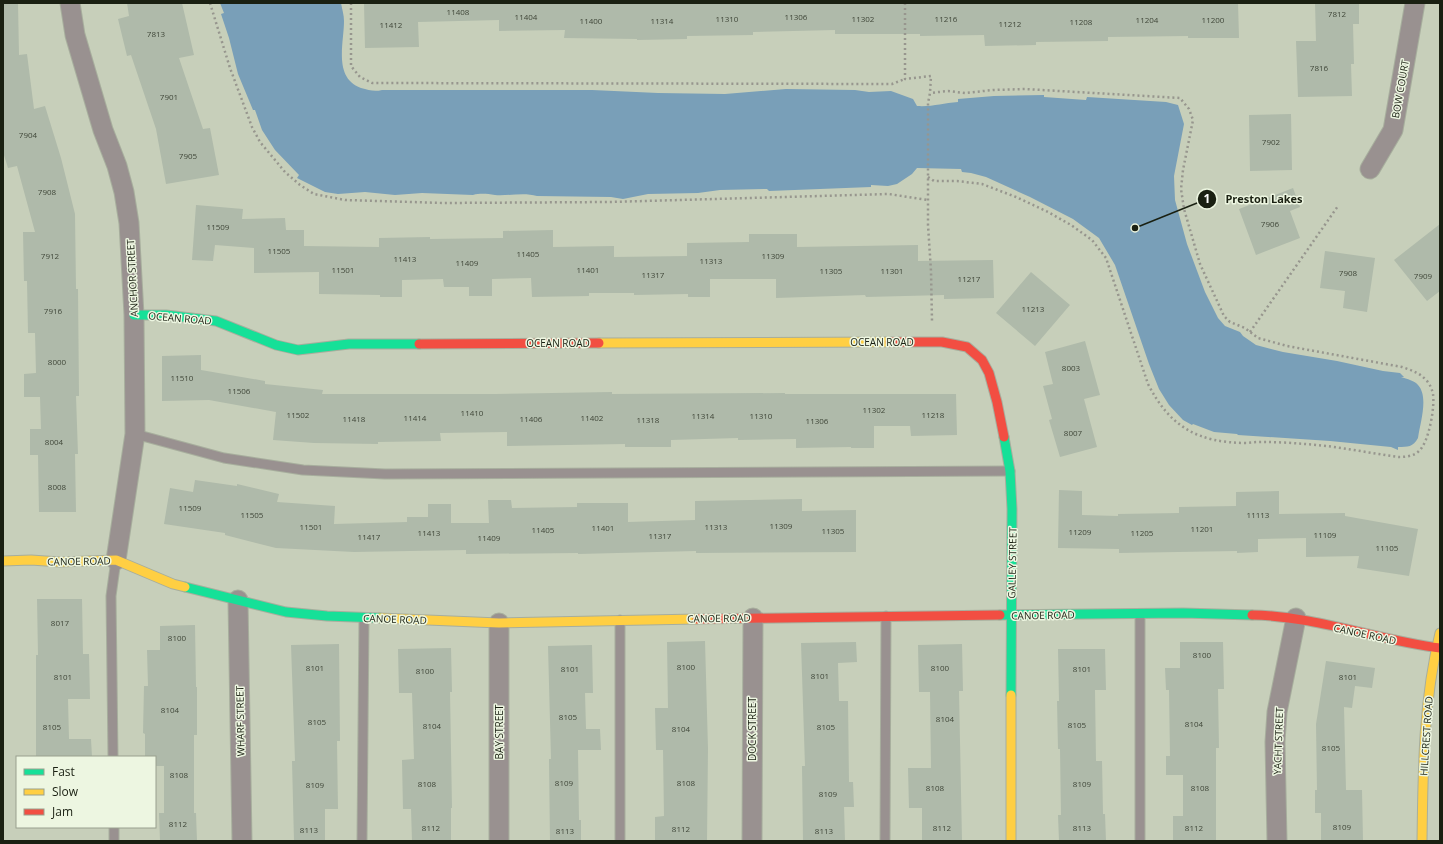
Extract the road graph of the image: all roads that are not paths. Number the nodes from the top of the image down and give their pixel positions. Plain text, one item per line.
1 (70, 3) edge
2 (1414, 3) edge
3 (1370, 169) dead end
4 (134, 315) junction
5 (982, 360) joint
6 (134, 434) junction
7 (1010, 471) junction
8 (116, 560) junction
9 (3, 561) edge
10 (238, 600) junction
11 (1140, 614) junction
12 (1011, 615) junction
13 (886, 616) junction
14 (364, 618) junction
15 (753, 618) junction
16 (1296, 618) junction
17 (620, 620) junction
18 (499, 623) junction
19 (1440, 632) edge
20 (1438, 647) edge
21 (113, 756) edge
22 (114, 828) edge
23 (114, 841) edge
24 (242, 841) edge
25 (362, 841) edge
26 (499, 841) edge
27 (620, 841) edge
28 (752, 841) edge
29 (885, 841) edge
30 (1011, 841) edge
31 (1140, 841) edge
32 (1277, 841) edge
33 (1422, 841) edge

1 - 4 street, ANCHOR STREET
2 - 3 street, BOW COURT
4 - 5 street, OCEAN ROAD
4 - 6 street, ANCHOR STREET
5 - 7 street, GALLEY STREET
6 - 7 lane
6 - 8 street, ANCHOR STREET
7 - 12 street, GALLEY STREET
8 - 9 street, CANOE ROAD
8 - 10 street, CANOE ROAD
8 - 21 lane
10 - 14 street, CANOE ROAD
10 - 24 street, WHARF STREET
11 - 12 street, CANOE ROAD
11 - 16 street, CANOE ROAD
11 - 31 lane
12 - 13 street, CANOE ROAD
12 - 30 street, GALLEY STREET
13 - 15 street, CANOE ROAD
13 - 29 lane
14 - 18 street, CANOE ROAD
14 - 25 lane
15 - 17 street, CANOE ROAD
15 - 28 street, DOCK STREET
16 - 20 street, CANOE ROAD
16 - 32 street, YACHT STREET
17 - 18 street, CANOE ROAD
17 - 27 lane
18 - 26 street, BAY STREET
19 - 20 street, HILLCREST ROAD
20 - 33 street, HILLCREST ROAD
22 - 23 lane

